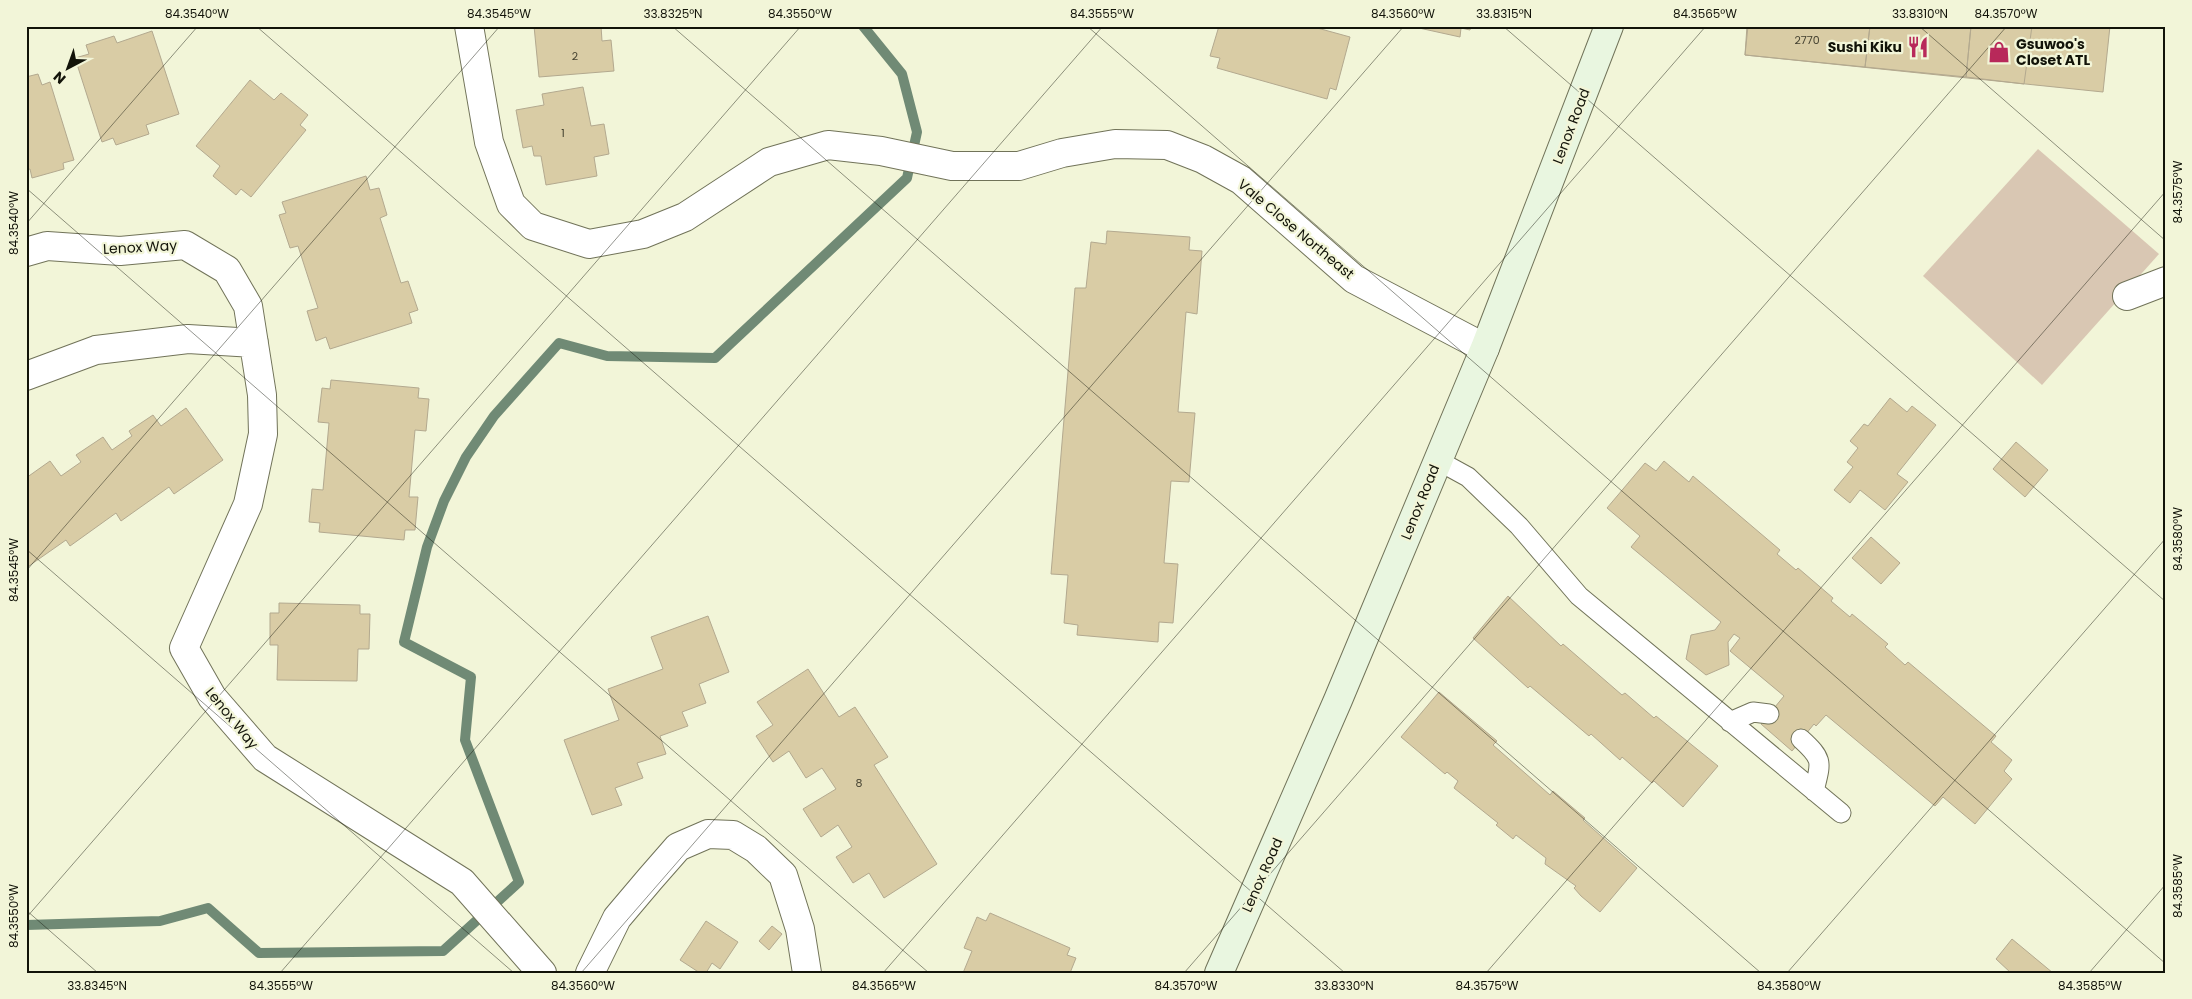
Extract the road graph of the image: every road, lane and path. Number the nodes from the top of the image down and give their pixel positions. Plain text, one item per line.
1 (469, 26) edge
2 (1609, 26) edge
3 (26, 252) edge
4 (2166, 281) edge
5 (2127, 296) dead end
6 (254, 343) junction
7 (1485, 348) junction
8 (26, 376) edge
9 (1437, 460) junction
10 (1770, 714) dead end
11 (1730, 722) junction
12 (1801, 739) dead end
13 (1814, 791) junction
14 (1841, 814) dead end
15 (536, 965) edge
16 (590, 973) edge
17 (807, 973) edge
18 (1218, 973) edge

1 - 7 street, Vale Close Northeast
2 - 7 street, Lenox Road
3 - 6 street, Lenox Way
4 - 5 street
6 - 8 street
6 - 15 street, Lenox Way
7 - 9 street, Lenox Road
9 - 11 lane
9 - 18 street, Lenox Road
10 - 11 lane
11 - 13 lane
12 - 13 lane
13 - 14 lane
16 - 17 street

